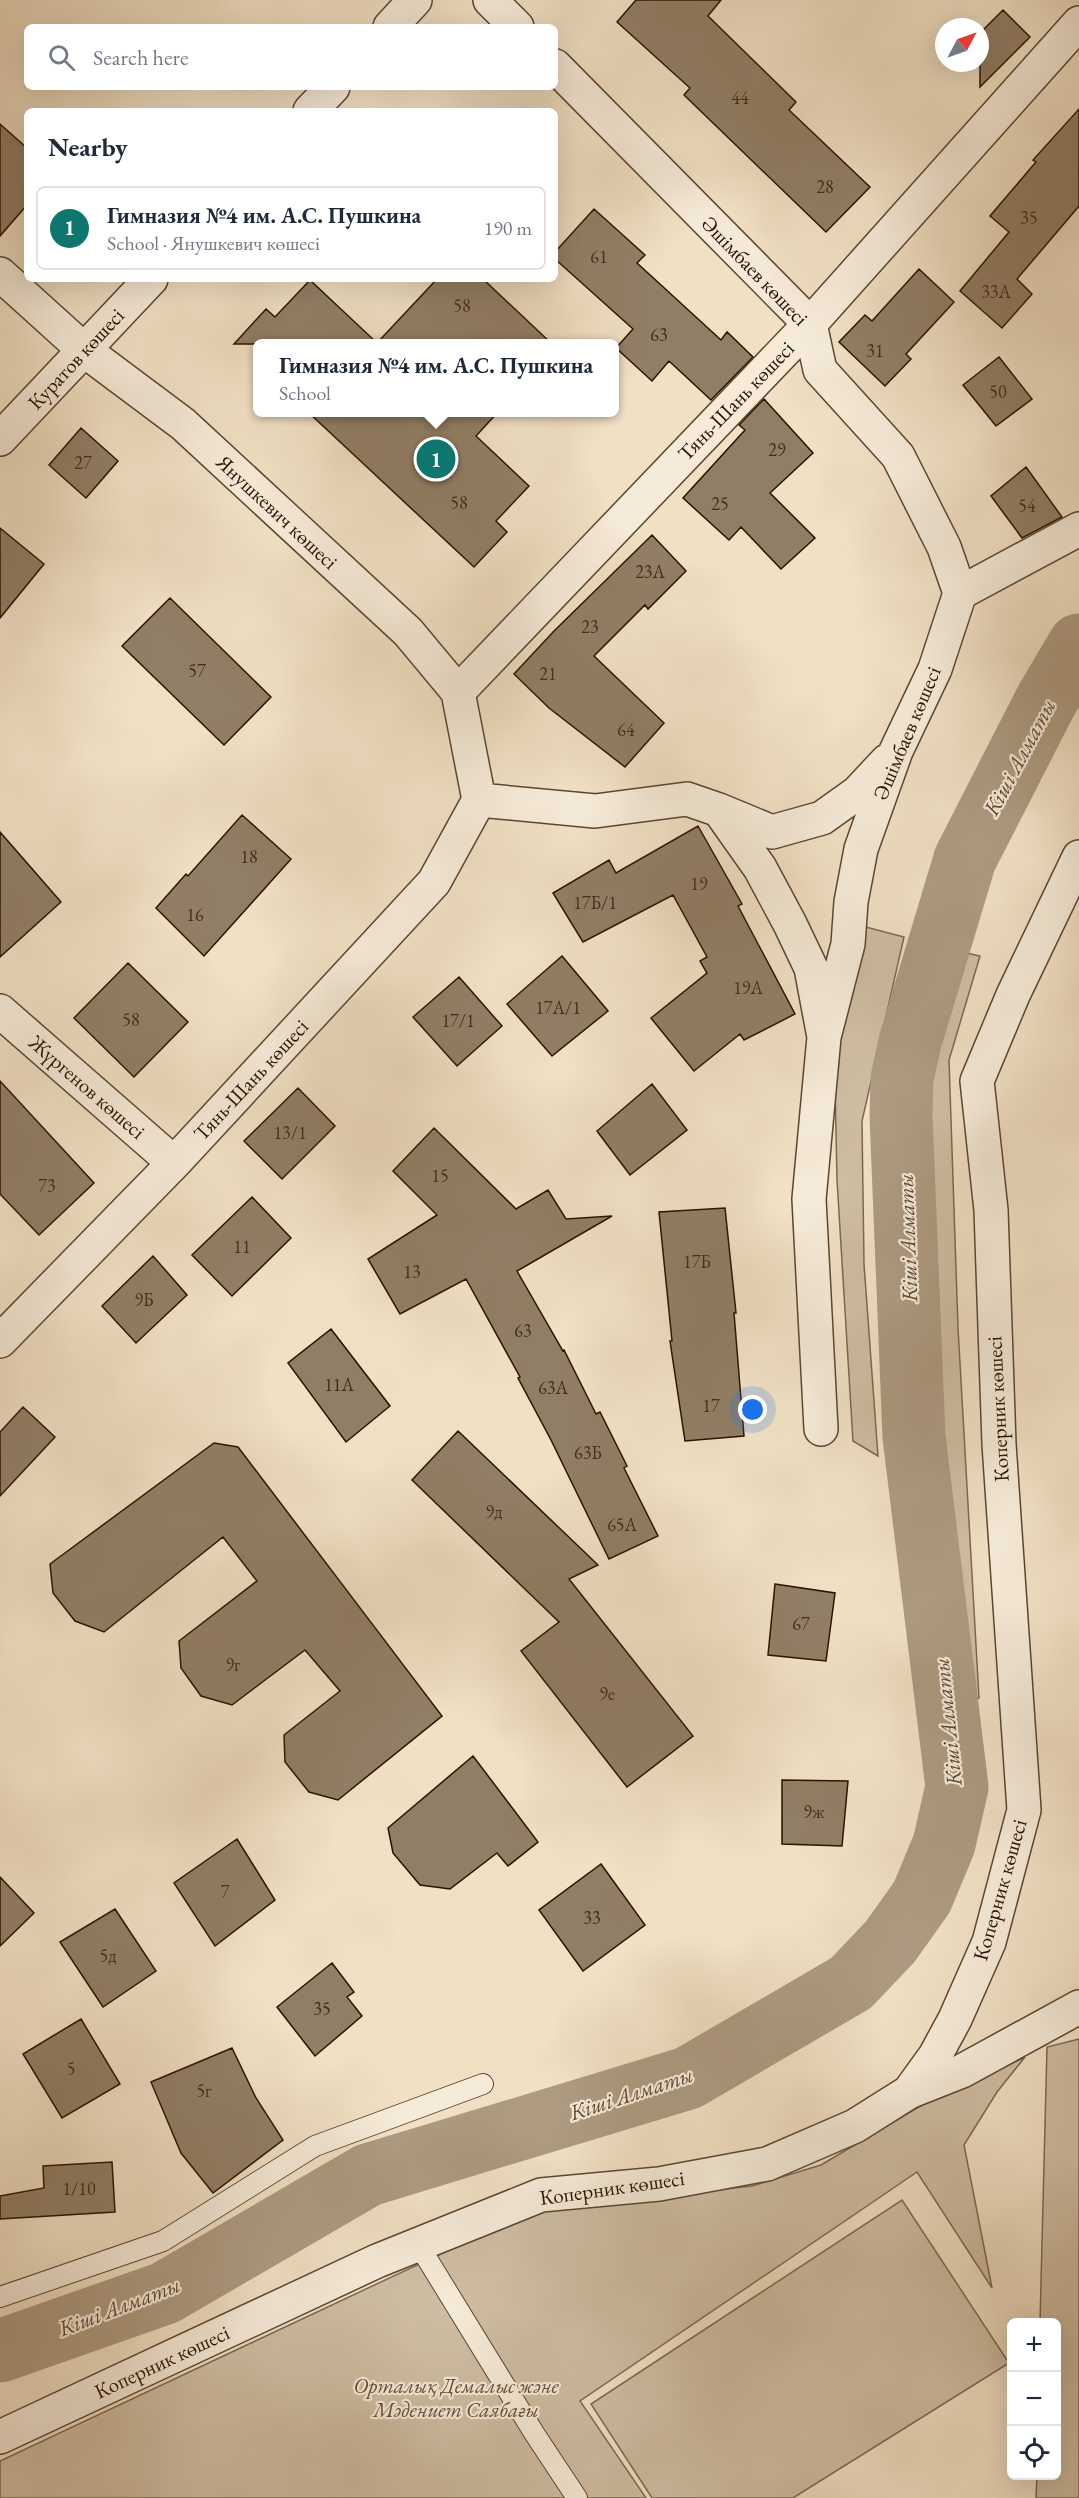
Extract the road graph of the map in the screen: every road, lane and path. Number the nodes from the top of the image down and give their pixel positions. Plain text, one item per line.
1 (416, 0) edge
2 (490, 0) edge
3 (1079, 23) edge
4 (393, 24) edge
5 (514, 24) edge
6 (558, 69) edge
7 (330, 90) edge
8 (313, 108) edge
9 (0, 274) edge
10 (148, 282) edge
11 (810, 324) junction
12 (84, 350) junction
13 (0, 439) edge
14 (1079, 529) edge
15 (960, 593) junction
16 (458, 692) junction
17 (896, 751) junction
18 (479, 800) junction
19 (719, 810) junction
20 (1078, 861) edge
21 (0, 1011) edge
22 (824, 1037) junction
23 (174, 1163) junction
24 (0, 1341) edge
25 (821, 1429) dead end
26 (1079, 2007) edge
27 (483, 2085) dead end
28 (909, 2092) junction
29 (418, 2244) junction
30 (0, 2297) edge
31 (0, 2437) edge
32 (577, 2498) edge

1 - 4 street
2 - 5 street
3 - 11 street, Тянь-Шань көшесі
6 - 11 street, Әшімбаев көшесі
7 - 8 street
9 - 12 street, Янушкевич көшесі
10 - 12 street, Куратов көшесі
11 - 15 street, Әшімбаев көшесі
11 - 16 street, Тянь-Шань көшесі
12 - 13 street, Куратов көшесі
12 - 16 street, Янушкевич көшесі
14 - 15 street
15 - 17 street, Әшімбаев көшесі
16 - 18 street, Янушкевич көшесі
17 - 19 street
17 - 22 street, Әшімбаев көшесі
18 - 19 street
18 - 23 street, Тянь-Шань көшесі
19 - 22 street
20 - 28 street, Коперник көшесі
21 - 23 street, Жүргенов көшесі
22 - 25 street
23 - 24 street, Тянь-Шань көшесі
26 - 28 street
27 - 30 lane
28 - 29 street, Коперник көшесі
29 - 31 street, Коперник көшесі
29 - 32 lane

